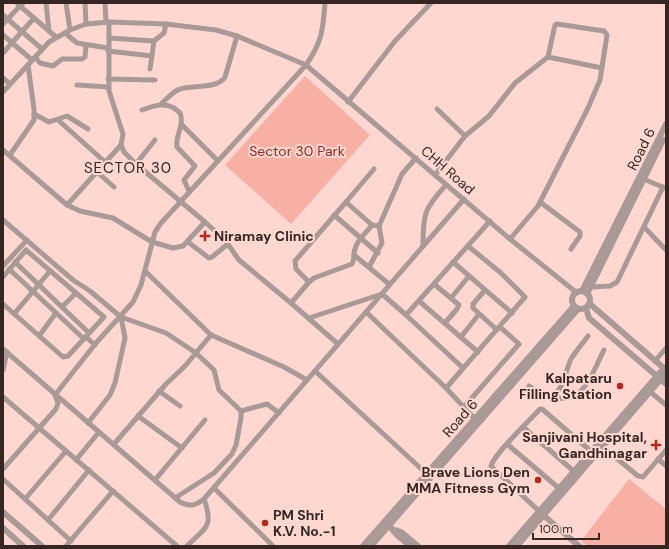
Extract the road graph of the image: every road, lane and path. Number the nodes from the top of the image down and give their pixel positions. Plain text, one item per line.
1 (46, 3) edge
2 (66, 3) edge
3 (85, 3) edge
4 (105, 3) edge
5 (324, 3) edge
6 (431, 3) edge
7 (20, 4) edge
8 (5, 17) edge
9 (34, 18) junction
10 (108, 22) junction
11 (3, 24) edge
12 (86, 24) junction
13 (166, 24) junction
14 (22, 31) junction
15 (49, 31) junction
16 (68, 31) junction
17 (3, 35) edge
18 (237, 36) junction
19 (56, 38) junction
20 (109, 38) junction
21 (154, 41) junction
22 (12, 43) junction
23 (86, 45) junction
24 (42, 49) junction
25 (108, 49) junction
26 (3, 53) edge
27 (152, 56) junction
28 (548, 57) junction
29 (34, 59) junction
30 (28, 65) junction
31 (306, 65) junction
32 (602, 68) junction
33 (150, 69) dead end
34 (3, 78) edge
35 (108, 79) junction
36 (155, 80) dead end
37 (10, 84) junction
38 (77, 85) dead end
39 (108, 88) junction
40 (3, 92) edge
41 (348, 102) junction
42 (161, 104) junction
43 (437, 109) dead end
44 (142, 110) dead end
45 (34, 114) junction
46 (58, 120) junction
47 (666, 124) edge
48 (182, 125) junction
49 (88, 129) dead end
50 (666, 133) edge
51 (465, 136) junction
52 (155, 140) dead end
53 (121, 144) junction
54 (3, 150) edge
55 (10, 155) junction
56 (416, 158) junction
57 (217, 160) junction
58 (105, 162) junction
59 (136, 164) junction
60 (374, 169) dead end
61 (96, 171) junction
62 (435, 175) junction
63 (642, 179) junction
64 (446, 185) junction
65 (114, 187) dead end
66 (664, 188) edge
67 (189, 191) junction
68 (464, 199) junction
69 (180, 201) junction
70 (346, 202) junction
71 (540, 202) junction
72 (67, 205) junction
73 (334, 216) junction
74 (3, 220) edge
75 (490, 221) junction
76 (205, 222) junction
77 (372, 225) junction
78 (379, 226) junction
79 (644, 228) junction
80 (362, 238) junction
81 (27, 240) junction
82 (510, 240) junction
83 (152, 242) junction
84 (188, 242) junction
85 (228, 244) junction
86 (423, 246) junction
87 (468, 246) junction
88 (571, 249) dead end
89 (666, 250) edge
90 (378, 253) junction
91 (354, 255) junction
92 (8, 261) junction
93 (453, 262) junction
94 (3, 266) edge
95 (12, 266) junction
96 (369, 267) junction
97 (50, 271) junction
98 (145, 271) junction
99 (469, 276) junction
100 (3, 277) edge
101 (309, 282) junction
102 (390, 284) junction
103 (434, 284) junction
104 (38, 285) junction
105 (591, 286) junction
106 (485, 290) junction
107 (33, 291) junction
108 (76, 293) junction
109 (582, 293) junction
110 (382, 294) junction
111 (451, 298) junction
112 (419, 301) junction
113 (291, 303) junction
114 (3, 304) edge
115 (588, 306) junction
116 (62, 307) junction
117 (576, 307) junction
118 (366, 312) junction
119 (56, 313) junction
120 (512, 313) junction
121 (14, 314) junction
122 (479, 314) junction
123 (406, 315) junction
124 (121, 317) junction
125 (309, 318) junction
126 (445, 322) junction
127 (498, 328) junction
128 (211, 335) junction
129 (39, 336) junction
130 (86, 336) junction
131 (588, 336) dead end
132 (461, 337) junction
133 (338, 344) junction
134 (95, 345) junction
135 (666, 348) edge
136 (5, 350) edge
137 (604, 350) dead end
138 (478, 352) junction
139 (196, 353) junction
140 (655, 361) junction
141 (464, 368) junction
142 (3, 370) edge
143 (665, 370) edge
144 (315, 371) junction
145 (659, 378) junction
146 (307, 380) junction
147 (666, 384) edge
148 (529, 386) dead end
149 (446, 388) junction
150 (648, 390) junction
151 (159, 391) junction
152 (55, 395) junction
153 (551, 396) junction
154 (3, 397) edge
155 (666, 405) edge
156 (180, 406) dead end
157 (464, 407) junction
158 (240, 411) junction
159 (279, 413) junction
160 (138, 416) junction
161 (475, 419) junction
162 (205, 420) dead end
163 (88, 423) junction
164 (523, 427) junction
165 (39, 428) junction
166 (100, 432) junction
167 (114, 444) junction
168 (507, 444) junction
169 (602, 447) junction
170 (182, 448) junction
171 (666, 450) edge
172 (66, 451) junction
173 (593, 453) junction
174 (658, 459) junction
175 (76, 460) junction
176 (666, 466) edge
177 (3, 469) edge
178 (89, 470) junction
179 (576, 473) junction
180 (429, 476) junction
181 (3, 479) edge
182 (155, 480) junction
183 (214, 488) junction
184 (561, 490) junction
185 (113, 491) junction
186 (175, 498) junction
187 (25, 499) junction
188 (204, 499) junction
189 (3, 512) edge
190 (541, 513) junction
191 (48, 520) junction
192 (387, 523) junction
193 (3, 528) edge
194 (395, 530) junction
195 (71, 541) junction
196 (23, 546) edge
197 (42, 546) edge
198 (66, 546) edge
199 (177, 546) edge
200 (187, 546) edge
201 (273, 546) edge
202 (363, 546) edge
203 (371, 546) edge
204 (410, 546) edge
205 (418, 546) edge
206 (509, 546) edge
207 (517, 546) edge
208 (579, 546) edge

1 - 15 street
2 - 16 street
3 - 12 street
4 - 10 street
5 - 31 street
6 - 41 street
7 - 8 street
7 - 9 street
8 - 11 street
8 - 14 street
9 - 14 street
9 - 15 street
10 - 12 street, CHH Road
10 - 13 street, CHH Road
10 - 20 street
12 - 16 street, CHH Road
13 - 18 street, CHH Road
13 - 21 street
14 - 22 street
14 - 24 street
15 - 19 street
16 - 19 street, CHH Road
16 - 23 street
17 - 22 street
18 - 31 street, CHH Road
18 - 42 street
19 - 24 street, CHH Road
20 - 21 street
20 - 25 street
21 - 27 street
22 - 26 street
22 - 29 street
23 - 25 street
23 - 29 street
24 - 29 street, CHH Road
25 - 27 street
25 - 35 street
27 - 33 street
28 - 32 street
28 - 32 street
28 - 51 street
29 - 30 street, CHH Road
30 - 37 street, CHH Road
30 - 45 street
31 - 41 street, CHH Road
31 - 57 street
32 - 71 street
34 - 37 street
35 - 36 street
35 - 39 street
37 - 40 street, CHH Road
38 - 39 street
39 - 53 street
41 - 56 street, CHH Road
42 - 44 street
42 - 48 street
43 - 51 street
45 - 46 street
45 - 55 street
46 - 49 street
46 - 58 street
47 - 63 street, Road 6
48 - 57 street
48 - 67 street
50 - 63 street, Road 6
51 - 62 street
52 - 59 street
53 - 58 street
53 - 59 street
54 - 55 street
55 - 72 street
56 - 62 street, CHH Road
56 - 78 street
57 - 67 street
58 - 61 street
59 - 69 street
60 - 70 street
61 - 65 street
61 - 72 street
62 - 64 street, CHH Road
63 - 66 street
63 - 105 street, Road 6
63 - 109 street, Road 6
64 - 68 street, CHH Road
64 - 86 street
66 - 79 street
67 - 69 street
68 - 75 street, CHH Road
68 - 86 street
69 - 76 street
69 - 83 street
70 - 73 street
70 - 77 street
71 - 82 street
71 - 88 street
72 - 83 street
73 - 80 street
73 - 101 street
74 - 81 street
75 - 82 street, CHH Road
75 - 87 street
76 - 84 street
76 - 85 street
77 - 78 street
77 - 80 street
78 - 90 street
79 - 89 street
79 - 105 street
80 - 90 street
80 - 91 street
81 - 92 street
81 - 124 street
82 - 109 street, CHH Road
83 - 84 street
83 - 98 street
84 - 85 street
85 - 113 street
86 - 102 street
87 - 93 street
87 - 120 street
90 - 96 street
91 - 96 street
91 - 101 street
92 - 94 street
92 - 95 street
93 - 99 street
93 - 103 street
95 - 97 street
95 - 100 street
95 - 104 street
95 - 107 street
96 - 102 street
97 - 104 street
97 - 108 street
98 - 124 street
98 - 128 street
99 - 106 street
99 - 111 street
101 - 113 street
102 - 110 street
103 - 111 street
103 - 112 street
104 - 107 street
104 - 116 street
105 - 109 street, Road 6
106 - 120 street
106 - 122 street
107 - 119 street
107 - 121 street
108 - 116 street
108 - 130 street
109 - 115 street
109 - 117 street
110 - 118 street
110 - 123 street
110 - 125 street
111 - 126 street
112 - 123 street
112 - 126 street
113 - 125 street
114 - 121 street
115 - 117 street
115 - 140 street
115 - 145 street
116 - 130 street
117 - 161 street, Road 6
117 - 180 street, Road 6
118 - 133 street
118 - 149 street
119 - 129 street
119 - 130 street
120 - 127 street
121 - 129 street
122 - 127 street
122 - 132 street
123 - 141 street
124 - 134 street
124 - 139 street
124 - 163 street
125 - 133 street
126 - 132 street
127 - 138 street
127 - 157 street
128 - 139 street
128 - 146 street
129 - 130 street
130 - 134 street
131 - 153 street
132 - 138 street
133 - 144 street
134 - 152 street
135 - 140 street
136 - 142 street
136 - 152 street
137 - 153 street
138 - 141 street
139 - 151 street
139 - 158 street
140 - 143 street
141 - 149 street
143 - 145 street
144 - 146 street
144 - 180 street
145 - 147 street
145 - 150 street
146 - 159 street
148 - 153 street
149 - 157 street
150 - 155 street
150 - 169 street
150 - 173 street
151 - 156 street
151 - 160 street
152 - 163 street
152 - 165 street
154 - 165 street
157 - 161 street
158 - 159 street
158 - 186 street
159 - 183 street
160 - 167 street
160 - 170 street
161 - 180 street, Road 6
162 - 170 street
163 - 166 street
164 - 168 street
164 - 173 street
164 - 179 street
165 - 172 street
165 - 177 street
166 - 167 street
166 - 175 street
167 - 182 street
168 - 184 street
168 - 190 street
169 - 173 street
169 - 174 street
170 - 182 street
171 - 174 street
172 - 175 street
172 - 187 street
173 - 179 street
174 - 176 street
175 - 178 street
178 - 185 street
178 - 191 street
179 - 184 street
180 - 192 street, Road 6
181 - 187 street
182 - 186 street
183 - 188 street
183 - 201 street
184 - 190 street
185 - 195 street
185 - 199 street
186 - 188 street
187 - 191 street
188 - 200 street
189 - 197 street
190 - 206 street
190 - 207 street
190 - 208 street
191 - 195 street
192 - 194 street
192 - 202 street, Road 6
192 - 203 street, Road 6
193 - 196 street
194 - 204 street
194 - 205 street
195 - 198 street

